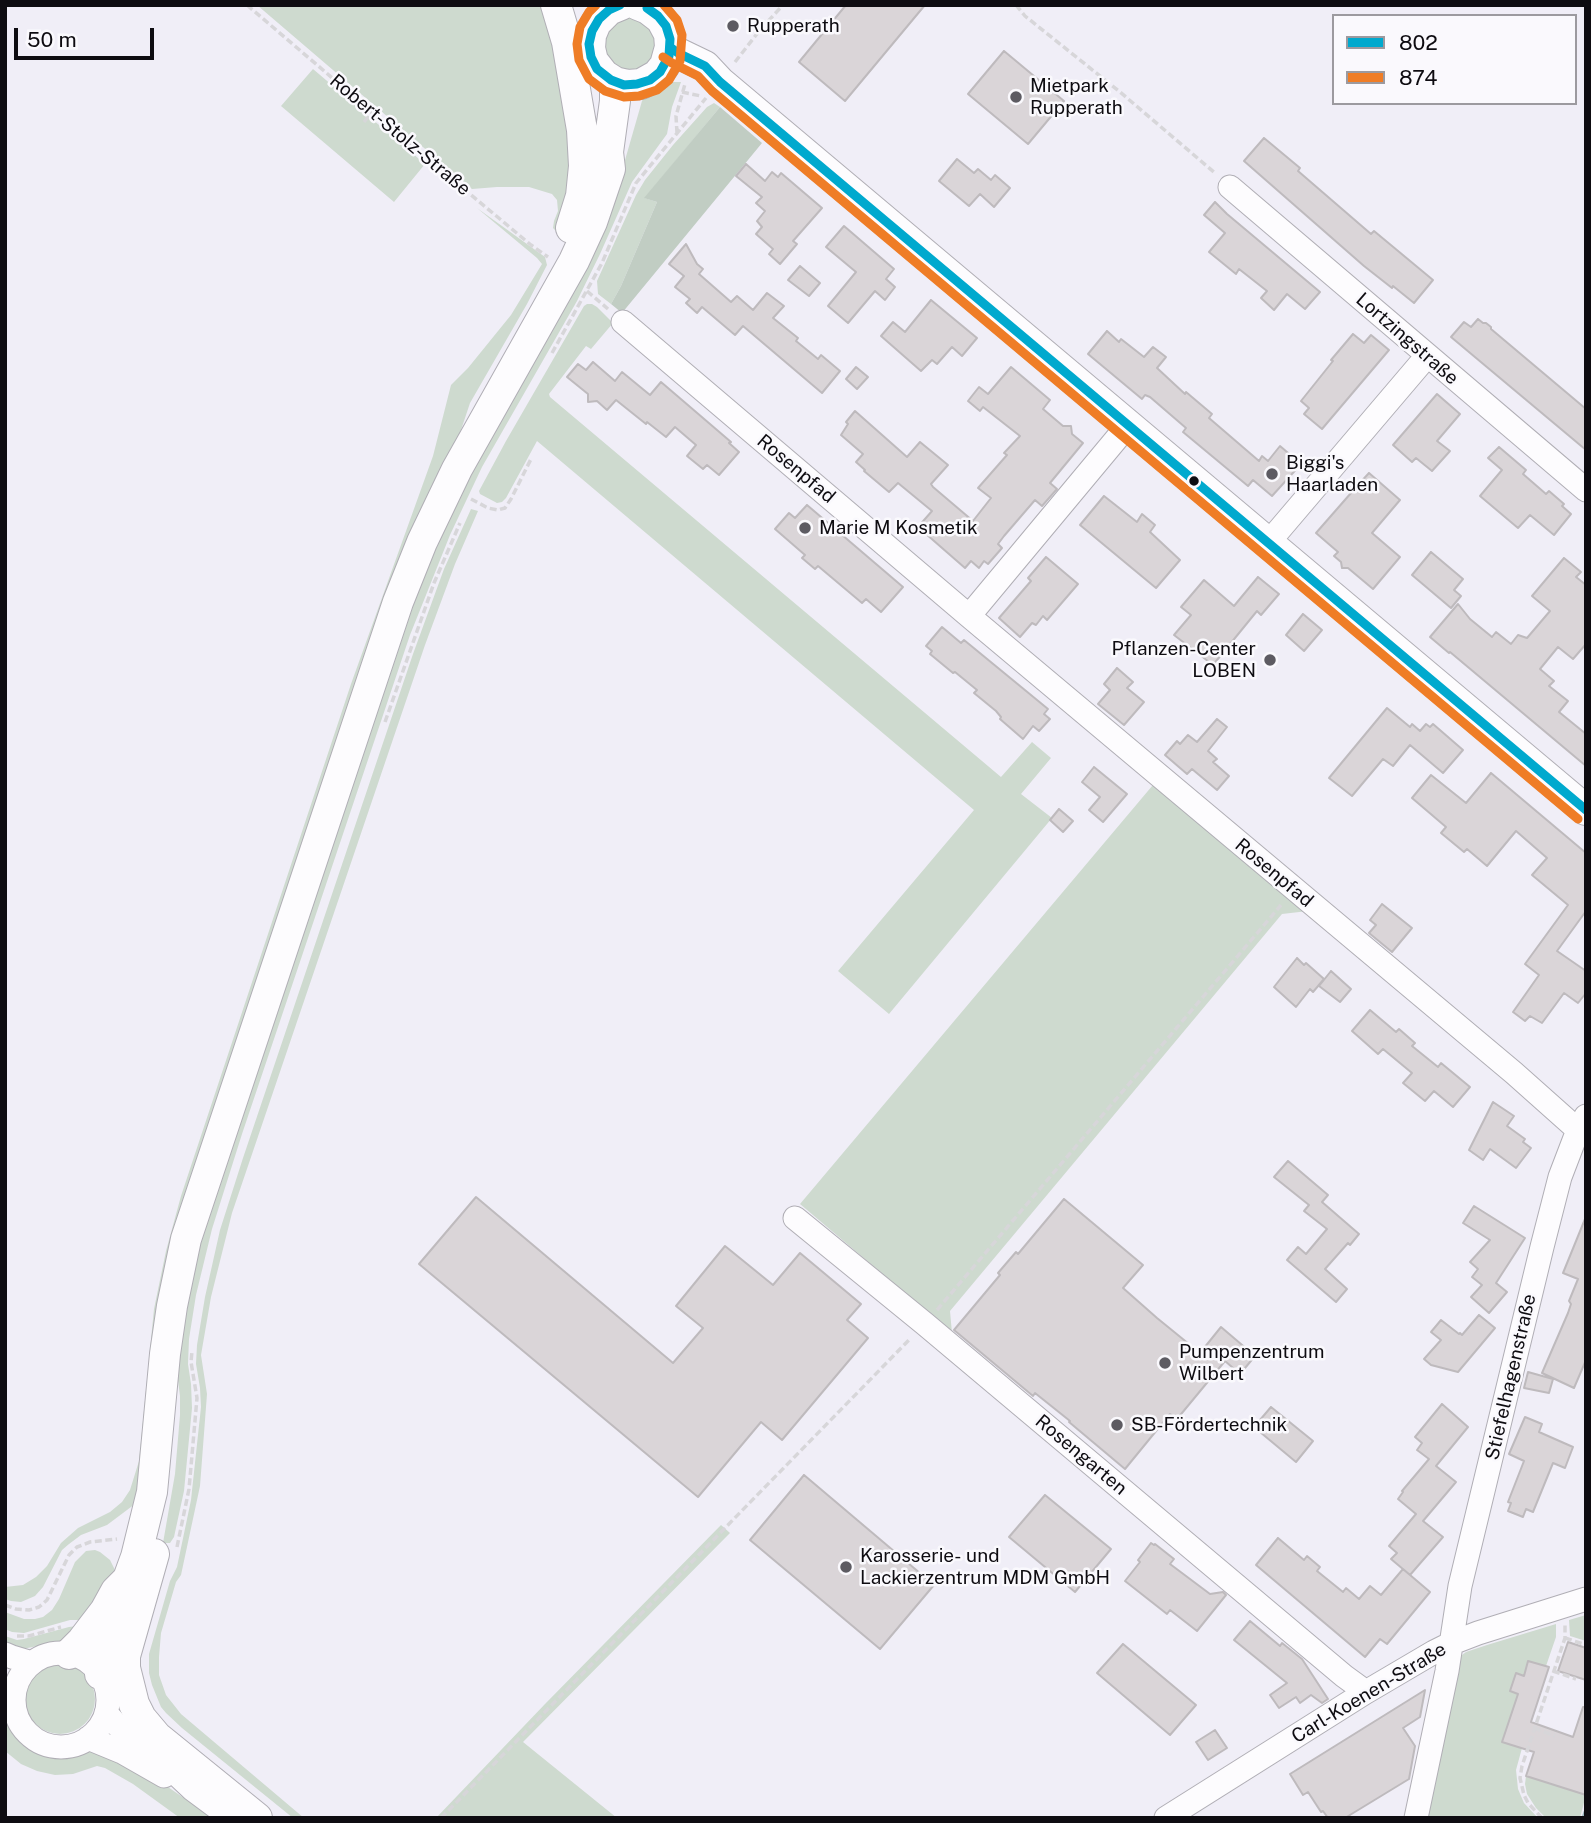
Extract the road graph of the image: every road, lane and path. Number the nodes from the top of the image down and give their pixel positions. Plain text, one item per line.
1 (247, 5) edge
2 (556, 5) edge
3 (638, 5) edge
4 (783, 5) edge
5 (1016, 5) edge
6 (604, 10) edge
7 (673, 79) junction
8 (372, 112) junction
9 (364, 121) dead end
10 (677, 133) junction
11 (1230, 187) joint
12 (555, 262) junction
13 (587, 292) junction
14 (623, 322) joint
15 (1427, 356) junction
16 (549, 358) dead end
17 (1128, 425) junction
18 (473, 439) junction
19 (532, 457) dead end
20 (476, 489) dead end
21 (1586, 490) edge
22 (471, 499) junction
23 (468, 507) dead end
24 (464, 514) dead end
25 (1268, 543) junction
26 (969, 617) junction
27 (382, 732) dead end
28 (1586, 810) edge
29 (1293, 890) junction
30 (1582, 1123) edge
31 (795, 1218) dead end
32 (925, 1324) junction
33 (192, 1349) dead end
34 (164, 1368) junction
35 (180, 1531) dead end
36 (140, 1542) junction
37 (128, 1579) junction
38 (1575, 1602) edge
39 (5, 1605) edge
40 (1564, 1637) junction
41 (1452, 1643) junction
42 (1586, 1645) edge
43 (5, 1654) edge
44 (69, 1654) junction
45 (32, 1663) junction
46 (1553, 1671) junction
47 (100, 1674) junction
48 (1576, 1679) dead end
49 (10, 1684) edge
50 (1366, 1692) junction
51 (106, 1713) junction
52 (1534, 1728) junction
53 (1555, 1736) dead end
54 (88, 1738) junction
55 (192, 1789) junction
56 (231, 1818) edge
57 (257, 1818) edge
58 (441, 1818) edge
59 (1166, 1818) edge
60 (1416, 1818) edge
61 (1542, 1818) edge

1 - 8 path, Robert-Stolz-Straße
2 - 12 main road
3 - 7 main road
4 - 7 path
5 - 11 path
6 - 7 main road
7 - 10 path
7 - 10 path
7 - 17 main road
7 - 18 main road
8 - 9 path
8 - 12 path, Robert-Stolz-Straße
10 - 13 path
11 - 15 street, Lortzingstraße
12 - 18 main road
13 - 14 path
13 - 16 path
14 - 26 street, Rosenpfad
15 - 21 street, Lortzingstraße
15 - 25 street
17 - 25 main road
17 - 26 street
18 - 34 main road
19 - 22 path
20 - 22 path
22 - 23 path
24 - 27 path
25 - 28 main road
26 - 29 street, Rosenpfad
29 - 30 street, Rosenpfad
29 - 32 path
30 - 41 street, Stiefelhagenstraße
31 - 32 street, Rosengarten
32 - 50 street, Rosengarten
32 - 58 path
33 - 35 path
34 - 36 main road
34 - 57 main road
36 - 37 main road
36 - 39 path
37 - 44 main road
37 - 47 main road
38 - 40 path
38 - 41 street, Carl-Koenen-Straße
40 - 42 path
40 - 46 path
41 - 50 street, Carl-Koenen-Straße
41 - 60 street, Stiefelhagenstraße
43 - 45 street
44 - 45 street
44 - 47 street
45 - 49 street
46 - 48 path
46 - 52 path
47 - 51 street
49 - 54 street
50 - 59 street, Carl-Koenen-Straße
51 - 54 street
51 - 55 street
52 - 53 path
52 - 61 path
54 - 55 street
55 - 56 street

